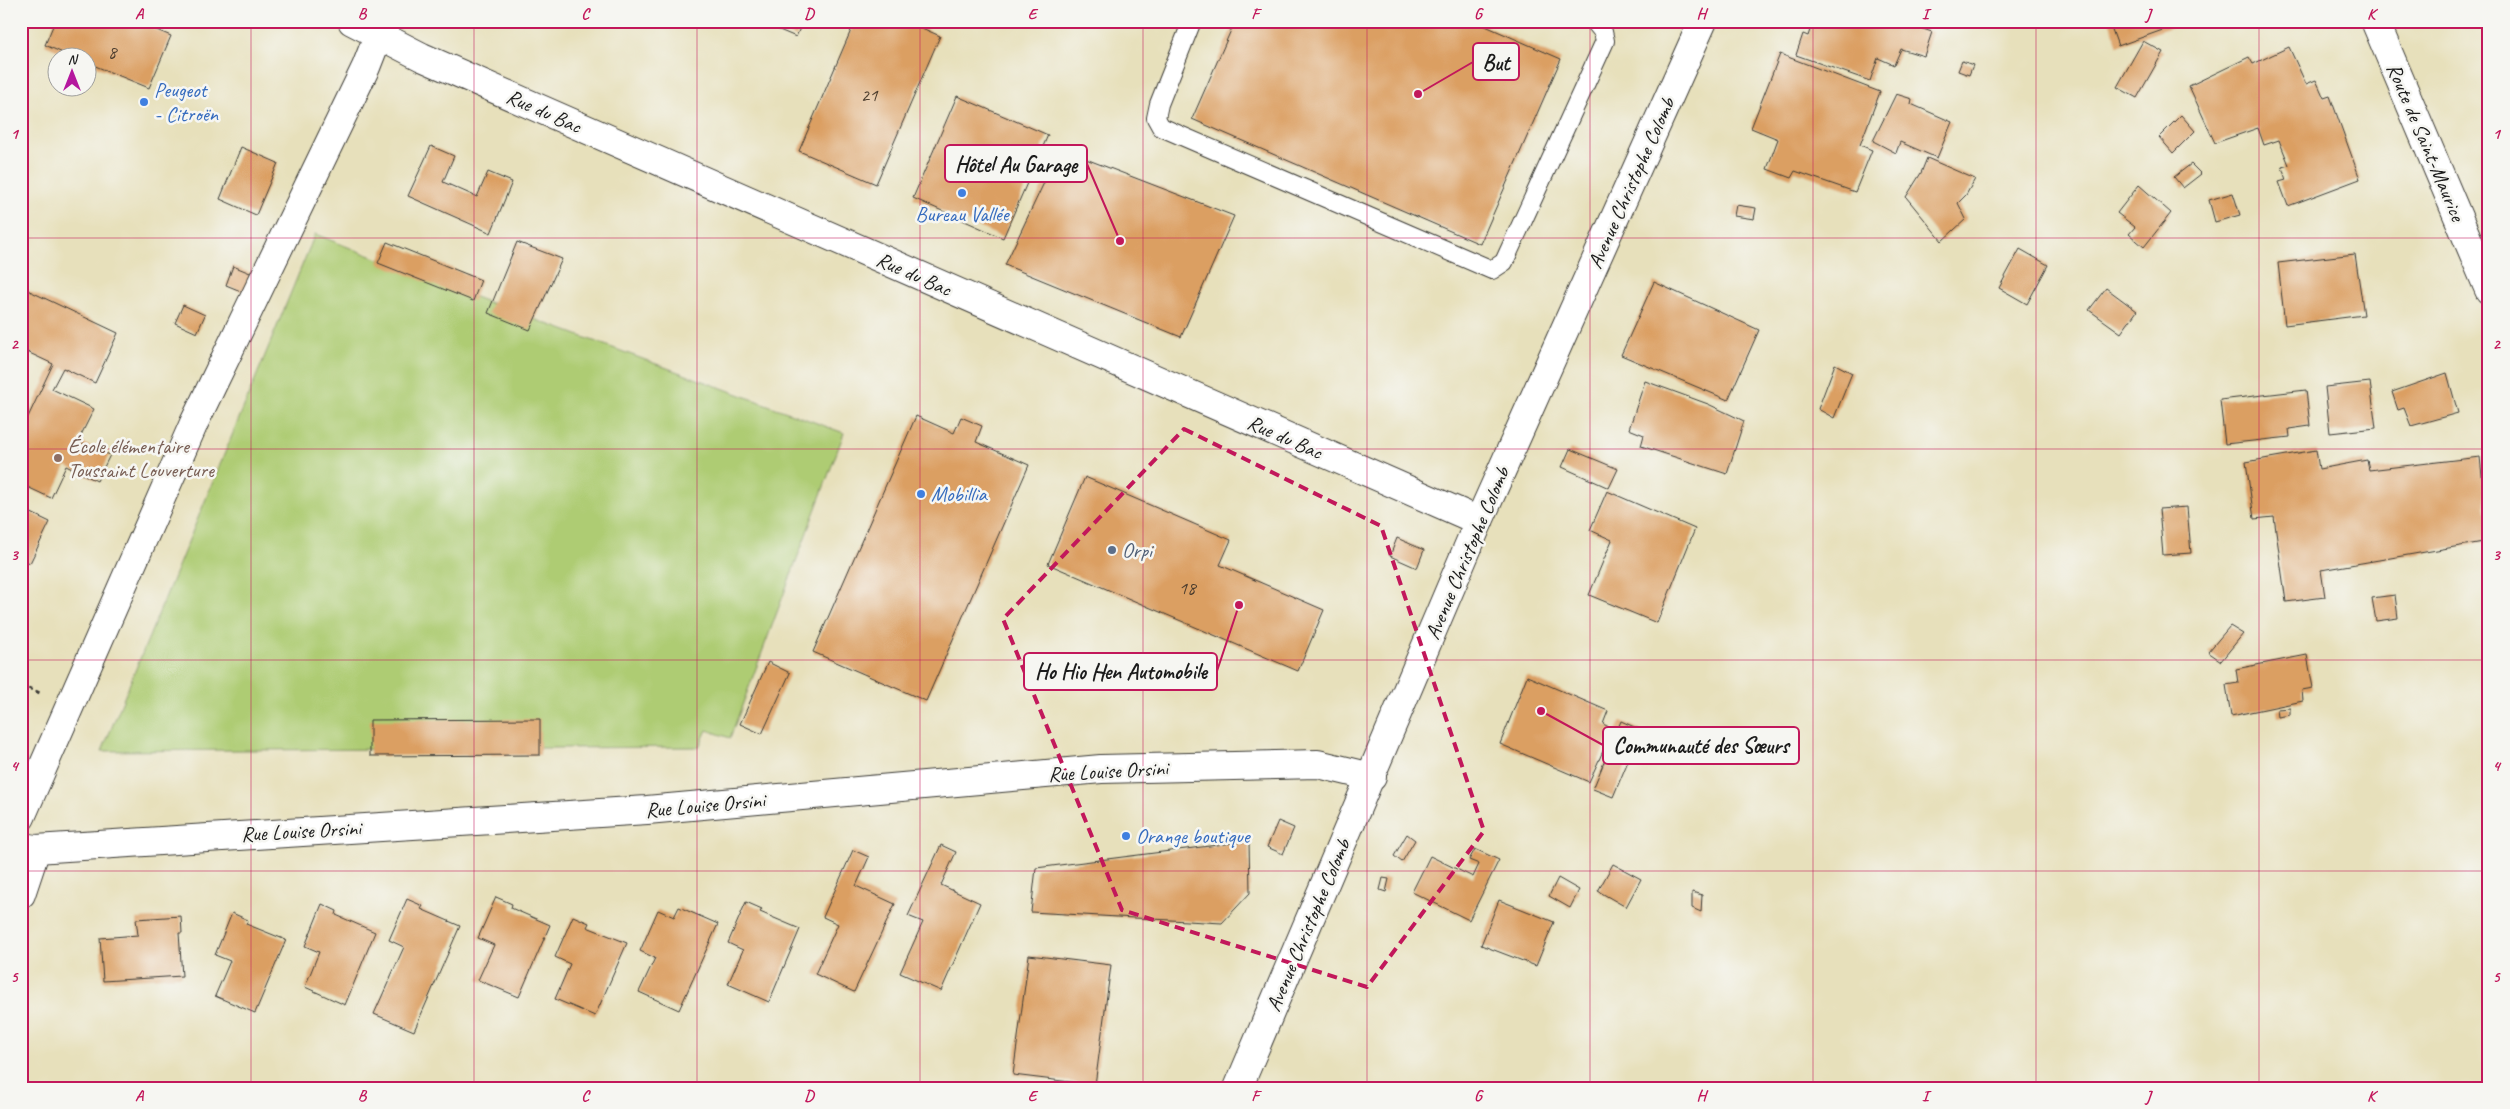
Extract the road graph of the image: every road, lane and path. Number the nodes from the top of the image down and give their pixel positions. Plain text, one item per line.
1 (352, 21) edge
2 (1192, 21) edge
3 (1594, 21) edge
4 (1703, 21) edge
5 (2375, 21) edge
6 (381, 28) edge
7 (2489, 290) edge
8 (1479, 521) junction
9 (1372, 777) junction
10 (21, 817) edge
11 (29, 848) edge
12 (21, 894) edge
13 (1238, 1088) edge

1 - 6 street, Rue du Bac
2 - 3 lane
4 - 8 street, Avenue Christophe Colomb
5 - 7 street, Route de Saint-Maurice
6 - 8 street, Rue du Bac
6 - 10 street
8 - 9 street, Avenue Christophe Colomb
9 - 11 street, Rue Louise Orsini
9 - 13 street, Avenue Christophe Colomb
11 - 12 street

